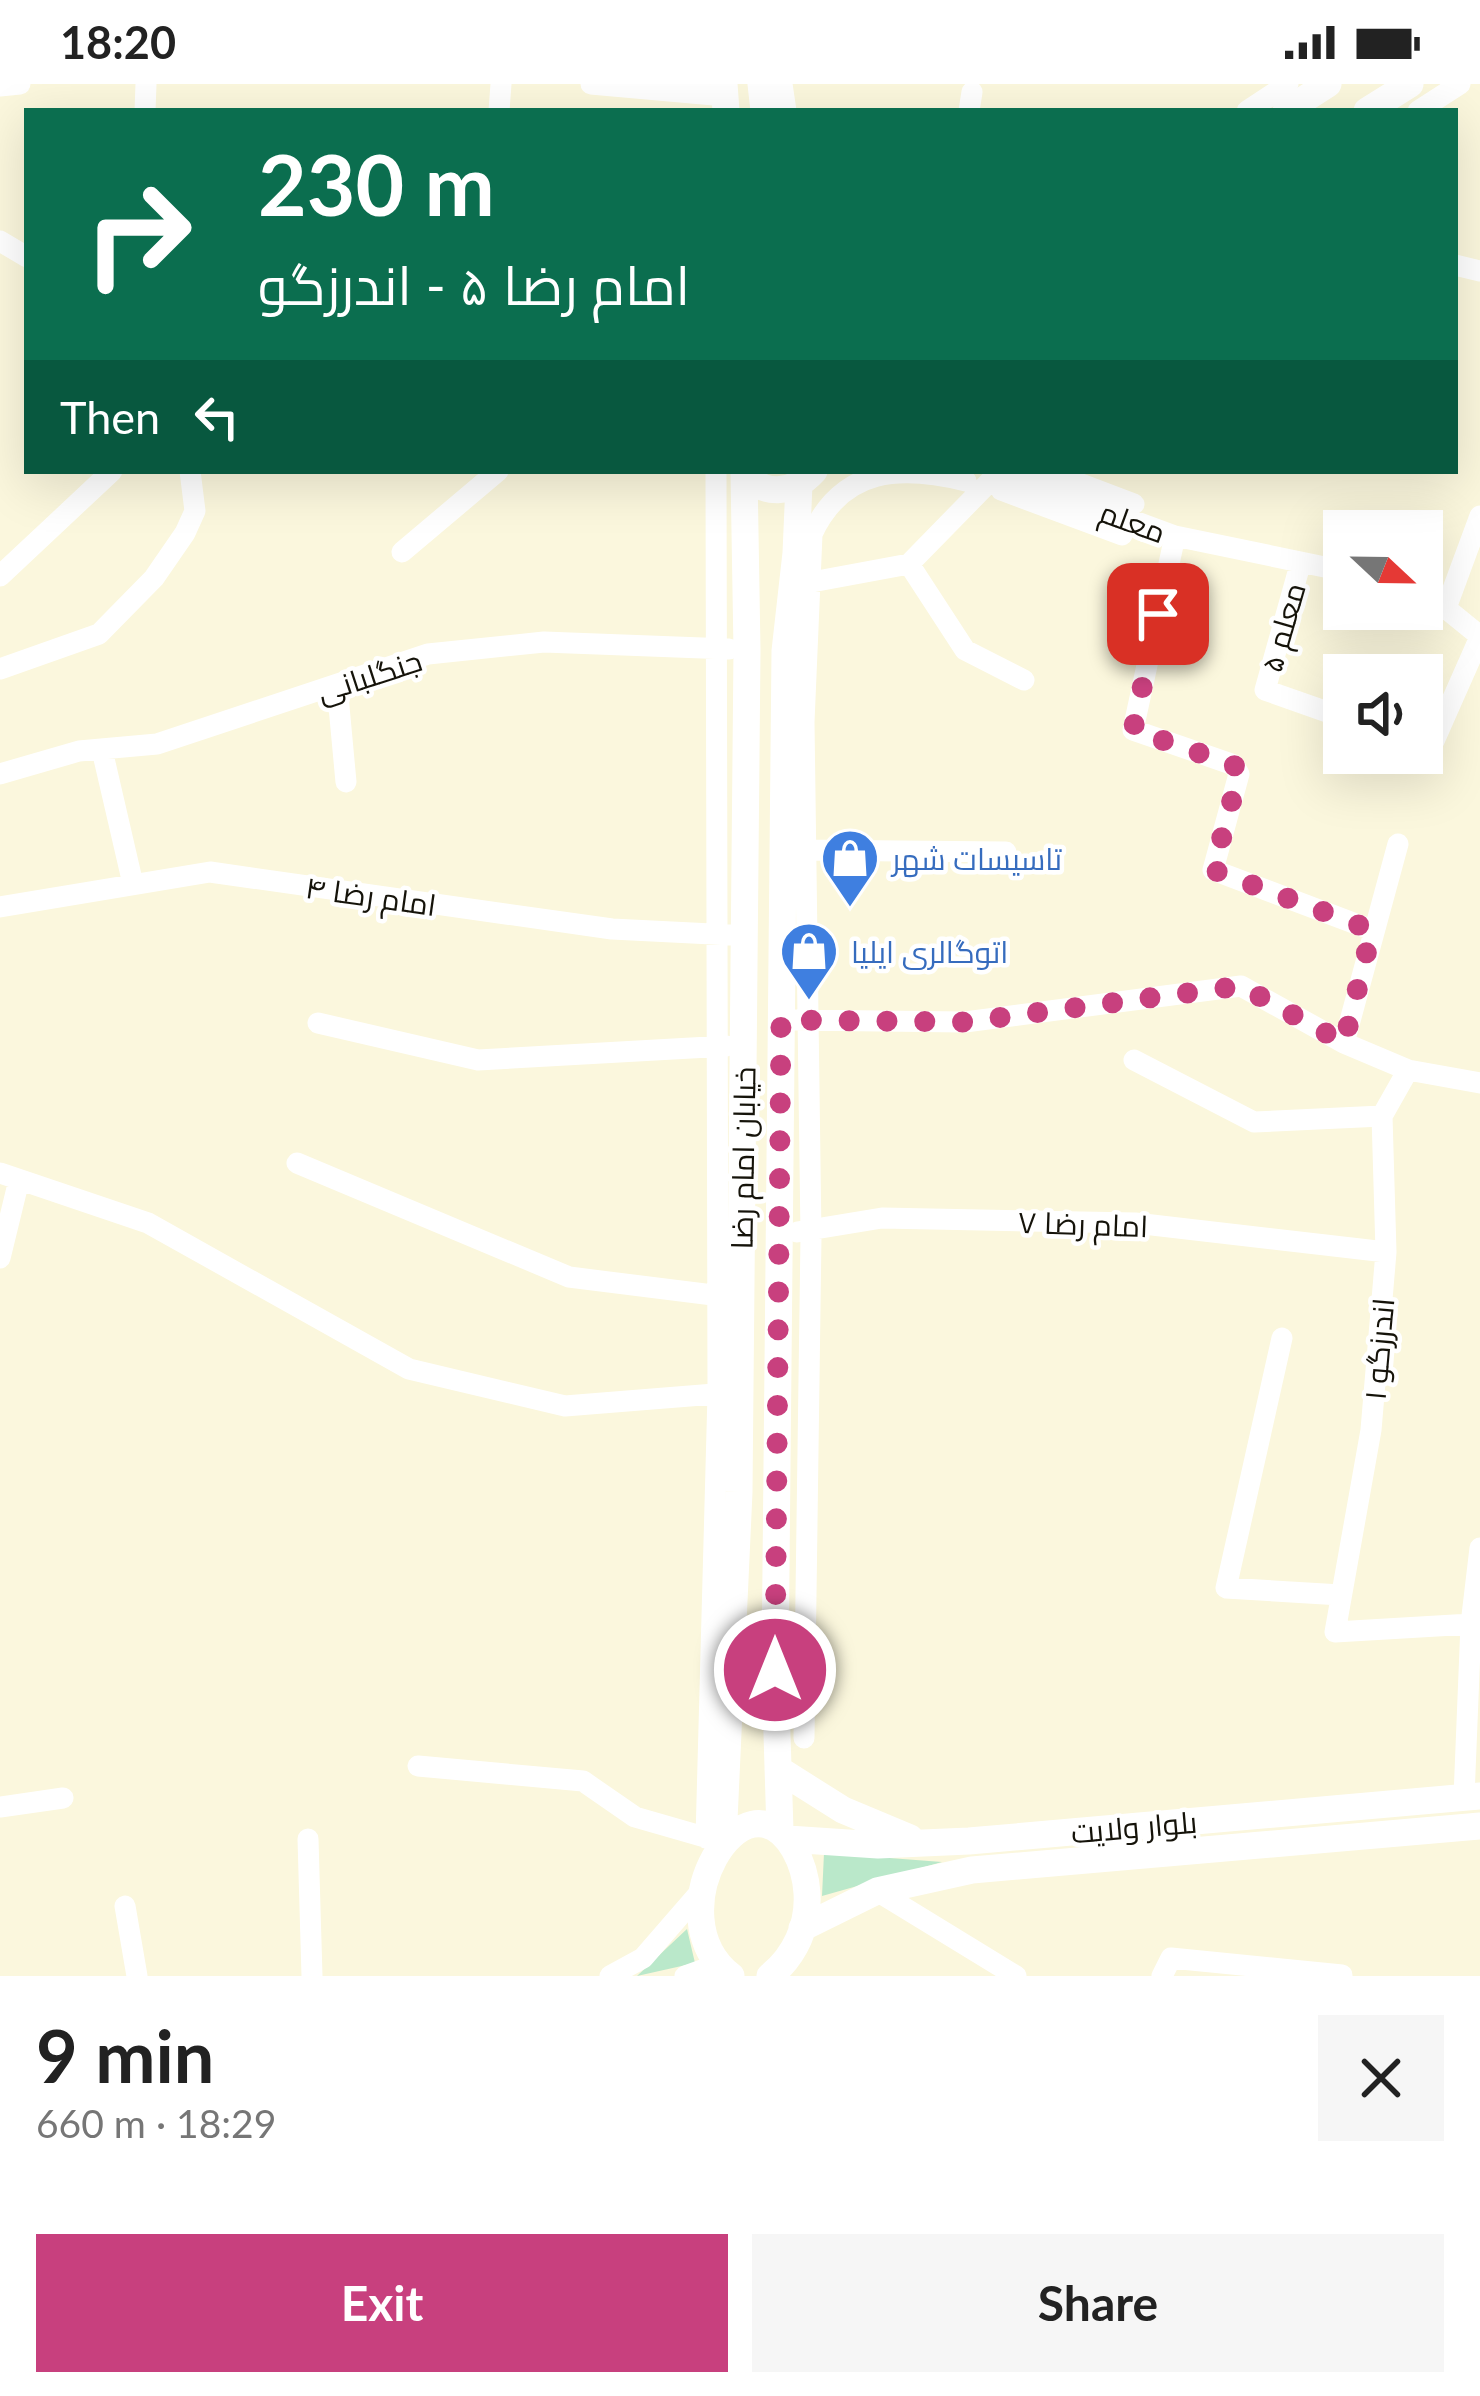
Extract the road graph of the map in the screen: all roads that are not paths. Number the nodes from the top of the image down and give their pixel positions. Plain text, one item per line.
1 (20, 84) edge
2 (591, 84) edge
3 (1409, 84) edge
4 (1460, 84) edge
5 (0, 86) edge
6 (1310, 87) edge
7 (713, 97) edge
8 (1255, 108) edge
9 (1372, 108) edge
10 (1423, 108) edge
11 (109, 474) edge
12 (190, 474) edge
13 (494, 474) edge
14 (734, 474) edge
15 (734, 474) edge
16 (738, 474) edge
17 (810, 474) edge
18 (906, 474) edge
19 (933, 474) edge
20 (1055, 474) edge
21 (999, 476) edge
22 (966, 481) dead end
23 (1134, 504) dead end
24 (1480, 516) edge
25 (1122, 535) dead end
26 (1174, 536) junction
27 (402, 552) dead end
28 (909, 564) junction
29 (1300, 565) junction
30 (1323, 569) edge
31 (0, 576) edge
32 (747, 580) junction
33 (799, 581) junction
34 (1443, 606) edge
35 (1446, 608) junction
36 (1480, 636) edge
37 (716, 649) junction
38 (748, 650) junction
39 (0, 669) edge
40 (1024, 680) dead end
41 (337, 686) junction
42 (1323, 710) edge
43 (1443, 720) edge
44 (102, 750) junction
45 (0, 774) edge
46 (346, 782) dead end
47 (1398, 844) dead end
48 (794, 850) junction
49 (1006, 852) dead end
50 (133, 884) junction
51 (0, 907) edge
52 (1372, 930) junction
53 (731, 935) junction
54 (793, 1020) junction
55 (318, 1023) dead end
56 (1344, 1043) junction
57 (730, 1046) junction
58 (1134, 1060) dead end
59 (1408, 1070) junction
60 (1480, 1083) edge
61 (1382, 1116) junction
62 (298, 1163) dead end
63 (9, 1176) edge
64 (811, 1230) junction
65 (779, 1235) junction
66 (1386, 1252) junction
67 (0, 1258) edge
68 (729, 1297) junction
69 (1282, 1337) dead end
70 (729, 1393) junction
71 (1480, 1549) edge
72 (1341, 1595) junction
73 (1471, 1624) junction
74 (775, 1670) junction
75 (804, 1738) dead end
76 (728, 1762) junction
77 (418, 1766) dead end
78 (778, 1769) junction
79 (1472, 1797) edge
80 (63, 1798) dead end
81 (0, 1807) edge
82 (1480, 1826) edge
83 (784, 1834) junction
84 (308, 1839) dead end
85 (715, 1840) junction
86 (969, 1840) junction
87 (925, 1843) junction
88 (971, 1870) junction
89 (702, 1890) junction
90 (877, 1891) junction
91 (125, 1906) dead end
92 (802, 1928) junction
93 (780, 1970) edge
94 (726, 1972) edge
95 (1342, 1975) edge
96 (137, 1976) edge
97 (312, 1976) edge
98 (610, 1976) edge
99 (685, 1976) edge
100 (1016, 1976) edge
101 (1162, 1976) edge

1 - 5 street
2 - 7 street
3 - 9 main road
4 - 10 street
6 - 8 street
11 - 31 street
12 - 39 street
13 - 27 street
14 - 32 main road, خیابان امام رضا
15 - 37 street
16 - 17 main road
17 - 33 main road, خیابان امام رضا
18 - 33 street
19 - 22 street
20 - 23 street
21 - 25 street
21 - 26 street, معلم
21 - 28 street
24 - 35 street
26 - 29 street, معلم
26 - 52 street
28 - 33 street
28 - 40 street
29 - 30 street, معلم
29 - 42 street, معلم ۵
32 - 33 main road
32 - 38 main road, خیابان امام رضا
33 - 48 main road, خیابان امام رضا
34 - 35 street
35 - 36 street
36 - 43 street
37 - 38 street, جنگلبانی
37 - 41 street, جنگلبانی
37 - 53 street
38 - 53 main road, خیابان امام رضا
41 - 44 street, جنگلبانی
41 - 46 street
44 - 45 street, جنگلبانی
44 - 50 street
47 - 52 street
48 - 49 street
48 - 54 main road, خیابان امام رضا
50 - 51 street, امام رضا ۴
50 - 53 street, امام رضا ۴
52 - 56 street
53 - 57 main road, خیابان امام رضا
54 - 56 street
54 - 64 street
54 - 65 main road, خیابان امام رضا
55 - 57 street
56 - 59 street
57 - 68 main road, خیابان امام رضا
58 - 61 street
59 - 60 street
59 - 61 street
61 - 66 street, اندرزگو ۱
62 - 68 street
63 - 67 street
63 - 70 street
64 - 65 street, امام رضا ۷
64 - 66 street, امام رضا ۷
64 - 75 street
65 - 74 main road, خیابان امام رضا
66 - 72 street, اندرزگو ۱
68 - 70 main road, خیابان امام رضا
69 - 72 street
70 - 76 main road, خیابان امام رضا
70 - 85 street
71 - 73 street
72 - 73 street, اندرزگو ۱
73 - 79 street
74 - 76 main road
74 - 78 main road, خیابان امام رضا
76 - 85 main road, خیابان امام رضا
77 - 85 street
78 - 83 main road, خیابان امام رضا
78 - 87 main road
79 - 86 main road, بلوار ولایت
80 - 81 street
82 - 88 main road, بلوار ولایت
83 - 85 main road, بلوار ولایت
83 - 87 main road, بلوار ولایت
83 - 92 main road, خیابان امام رضا
84 - 97 street
85 - 89 main road
86 - 87 main road, بلوار ولایت
86 - 88 main road
88 - 90 main road, بلوار ولایت
89 - 94 main road
89 - 98 street
90 - 92 main road, بلوار ولایت
90 - 100 street
91 - 96 street
92 - 93 main road
94 - 99 street
95 - 101 street

